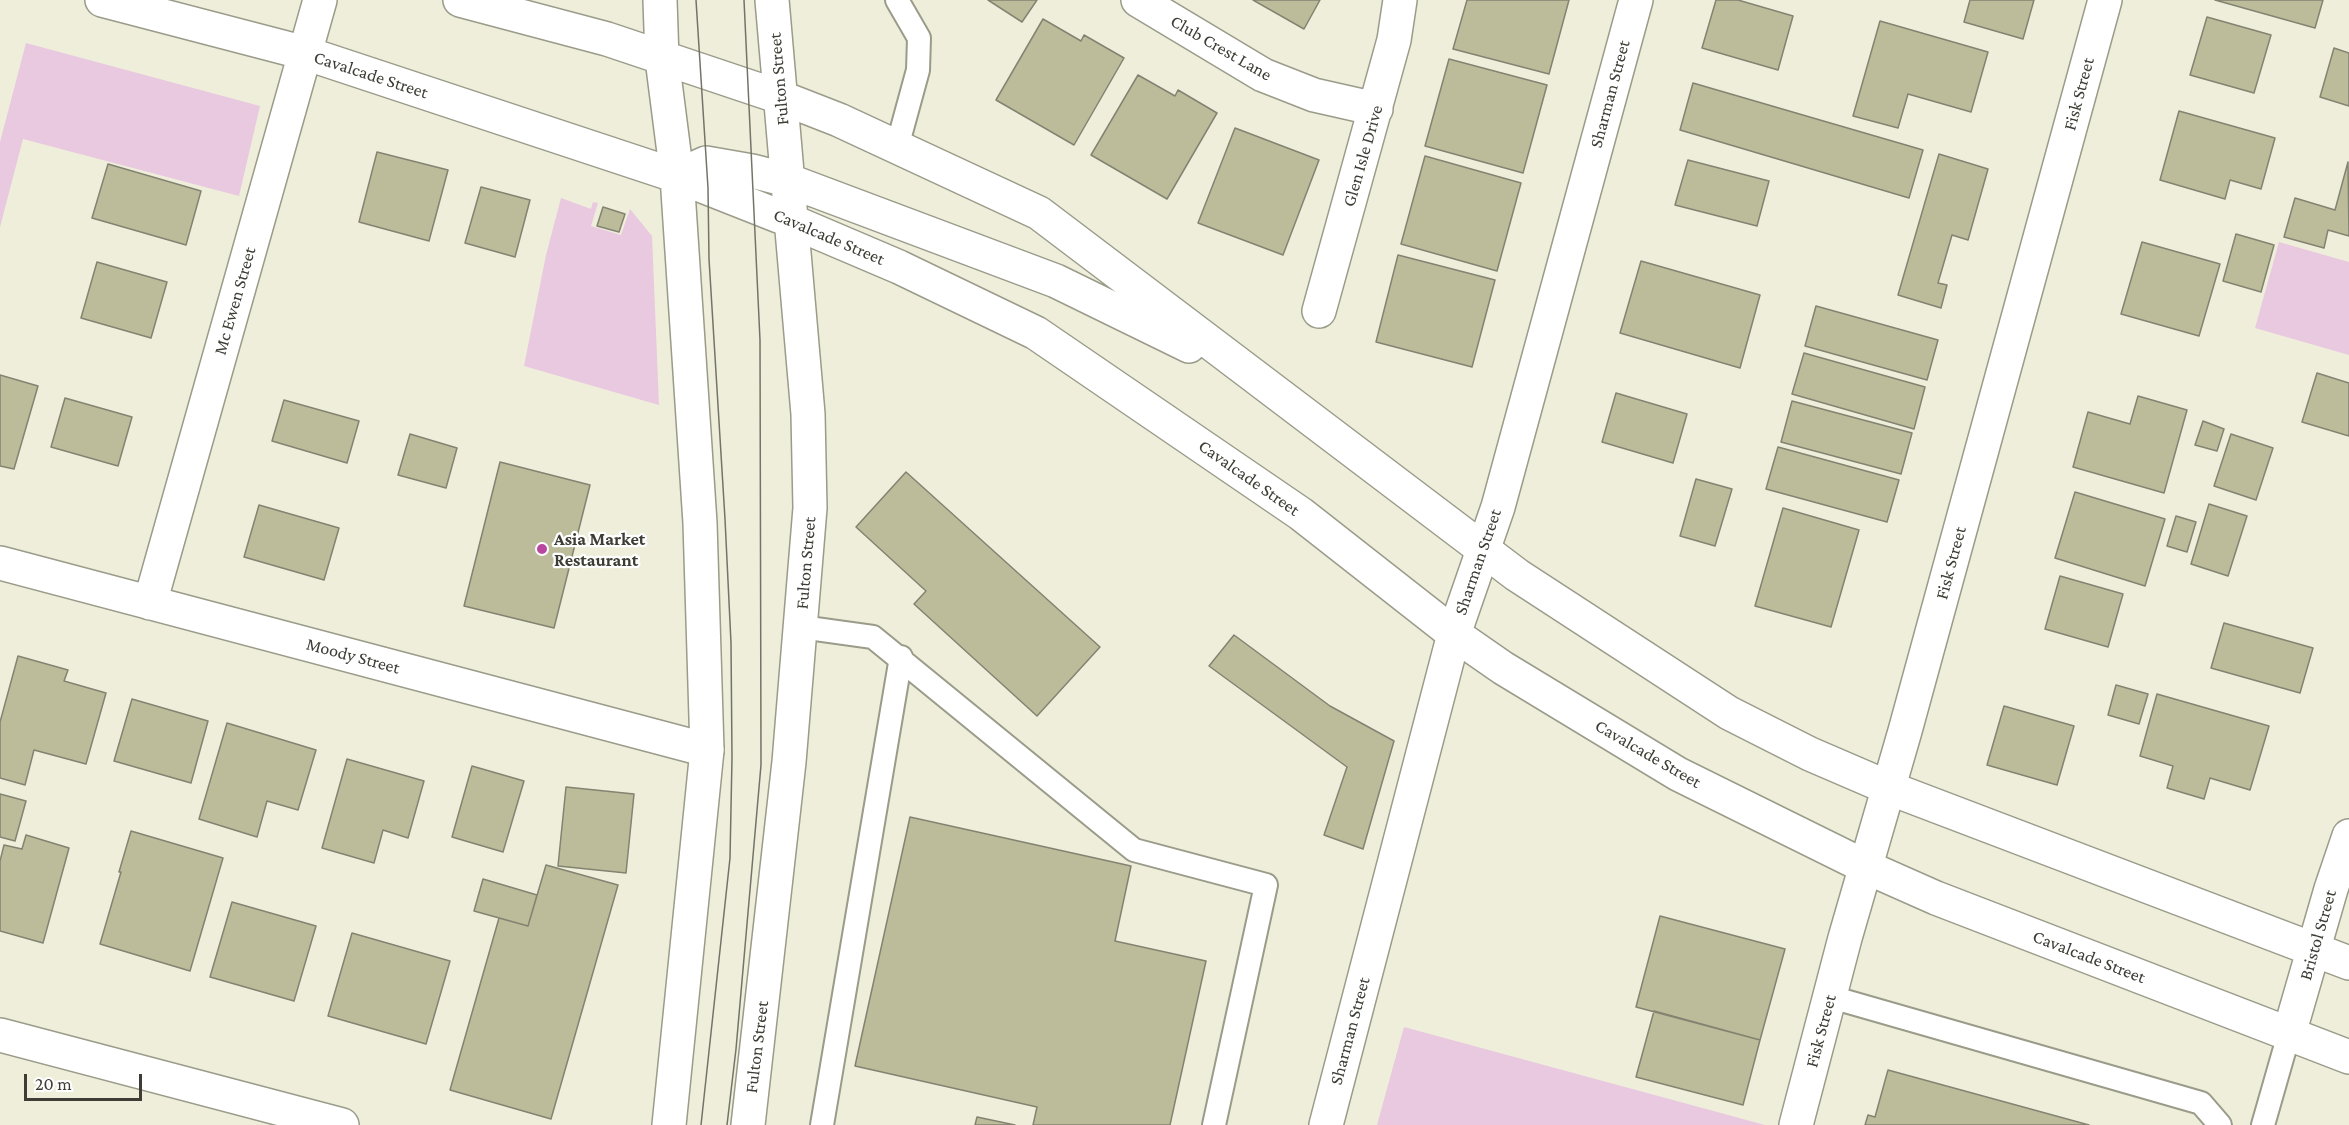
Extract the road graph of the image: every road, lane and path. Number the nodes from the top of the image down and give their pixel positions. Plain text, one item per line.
1 (102, 0) edge
2 (320, 0) edge
3 (460, 0) edge
4 (660, 0) edge
5 (772, 0) edge
6 (897, 0) edge
7 (1138, 0) edge
8 (1400, 0) edge
9 (1636, 0) edge
10 (2105, 0) edge
11 (305, 53) junction
12 (662, 59) junction
13 (780, 97) junction
14 (1376, 109) junction
15 (897, 147) junction
16 (677, 176) junction
17 (787, 180) junction
18 (791, 221) junction
19 (1319, 311) dead end
20 (1256, 378) junction
21 (1483, 550) junction
22 (0, 563) edge
23 (150, 603) junction
24 (801, 627) junction
25 (1454, 634) junction
26 (900, 657) junction
27 (707, 750) junction
28 (1889, 788) junction
29 (2349, 836) edge
30 (1866, 867) junction
31 (2313, 950) junction
32 (2349, 963) edge
33 (1831, 997) junction
34 (2289, 1034) junction
35 (0, 1035) edge
36 (2349, 1057) edge
37 (342, 1125) edge
38 (669, 1125) edge
39 (748, 1125) edge
40 (822, 1125) edge
41 (1214, 1125) edge
42 (1326, 1125) edge
43 (1796, 1125) edge
44 (2220, 1125) edge
45 (2263, 1125) edge

1 - 11 main road, Cavalcade Street
2 - 11 main road, Mc Ewen Street
3 - 12 main road
4 - 12 main road
5 - 13 main road, Fulton Street
6 - 15 lane
7 - 14 main road, Club Crest Lane
8 - 14 main road, Glen Isle Drive
9 - 21 main road, Sharman Street
10 - 28 main road, Fisk Street
11 - 16 main road, Cavalcade Street
11 - 23 main road, Mc Ewen Street
12 - 13 main road
12 - 16 main road
13 - 15 main road
13 - 17 main road, Fulton Street
14 - 19 main road, Glen Isle Drive
15 - 20 main road
16 - 17 main road
16 - 18 main road, Cavalcade Street
16 - 27 main road
17 - 18 main road, Fulton Street
17 - 20 main road
18 - 24 main road, Fulton Street
18 - 25 main road, Cavalcade Street
20 - 21 main road
21 - 25 main road, Sharman Street
21 - 28 main road
22 - 23 main road, Moody Street
23 - 27 main road, Moody Street
24 - 26 lane
24 - 39 main road, Fulton Street
25 - 30 main road, Cavalcade Street
25 - 42 main road, Sharman Street
26 - 40 lane
26 - 41 lane
27 - 38 main road
28 - 30 main road, Fisk Street
28 - 31 main road
29 - 31 main road, Bristol Street
30 - 33 main road, Fisk Street
30 - 34 main road, Cavalcade Street
31 - 32 main road
31 - 34 main road, Bristol Street
33 - 43 main road, Fisk Street
33 - 44 lane
34 - 36 main road, Cavalcade Street
34 - 45 lane
35 - 37 main road

